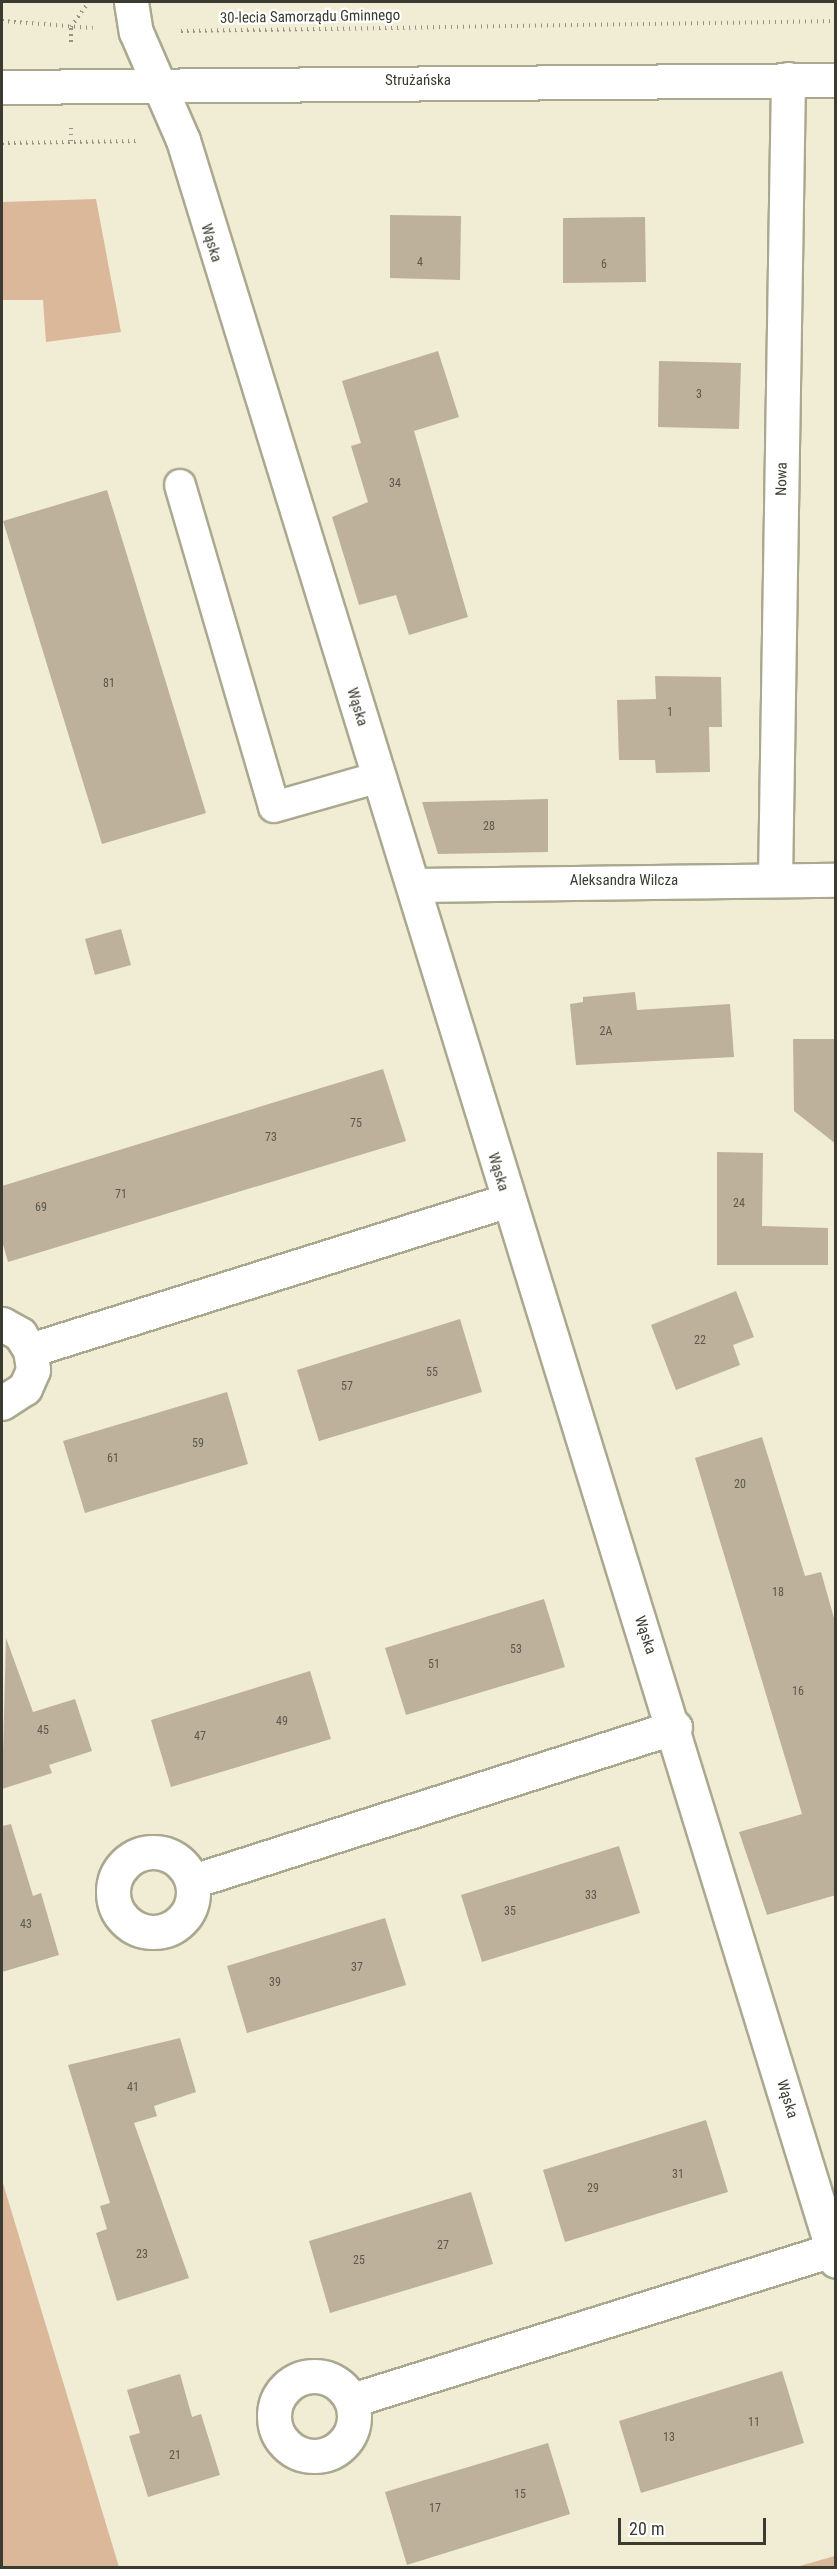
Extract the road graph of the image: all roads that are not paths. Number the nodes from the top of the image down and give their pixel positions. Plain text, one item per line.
1 (134, 16) edge
2 (788, 79) junction
3 (836, 80) edge
4 (161, 82) junction
5 (2, 87) edge
6 (180, 485) dead end
7 (379, 777) junction
8 (775, 880) junction
9 (836, 880) edge
10 (413, 885) junction
11 (506, 1201) junction
12 (2, 1324) edge
13 (30, 1350) junction
14 (2, 1403) edge
15 (675, 1727) junction
16 (193, 1881) dead end
17 (834, 2255) edge
18 (352, 2400) dead end

1 - 4 street, Wąska
2 - 3 street, Strużańska
2 - 4 street, Strużańska
2 - 8 street, Nowa
4 - 5 street, Strużańska
4 - 7 street, Wąska
6 - 7 lane
7 - 10 street, Wąska
8 - 9 street, Aleksandra Wilcza
8 - 10 street, Aleksandra Wilcza
10 - 11 street, Wąska
11 - 13 street
11 - 15 street, Wąska
12 - 13 street
13 - 14 street
15 - 16 street
15 - 17 street, Wąska
17 - 18 street

